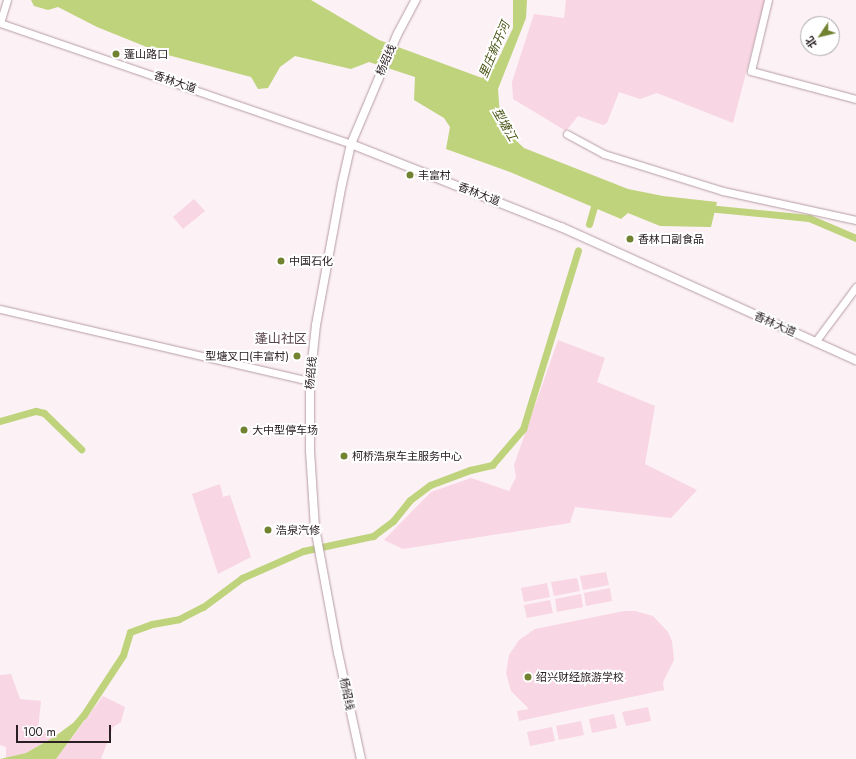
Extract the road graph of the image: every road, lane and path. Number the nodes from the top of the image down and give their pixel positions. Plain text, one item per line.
1 (7, 0) edge
2 (416, 0) edge
3 (768, 0) edge
4 (0, 23) edge
5 (856, 99) edge
6 (567, 134) dead end
7 (351, 144) junction
8 (856, 220) edge
9 (856, 287) edge
10 (0, 309) edge
11 (815, 342) junction
12 (856, 360) edge
13 (310, 381) junction
14 (361, 759) edge

1 - 4 street
2 - 7 main road, 杨绍线
3 - 5 street
4 - 7 street, 香林大道
6 - 8 street
7 - 11 main road, 香林大道
7 - 13 main road, 杨绍线
9 - 11 street
10 - 13 street
11 - 12 main road, 香林大道
13 - 14 main road, 杨绍线

